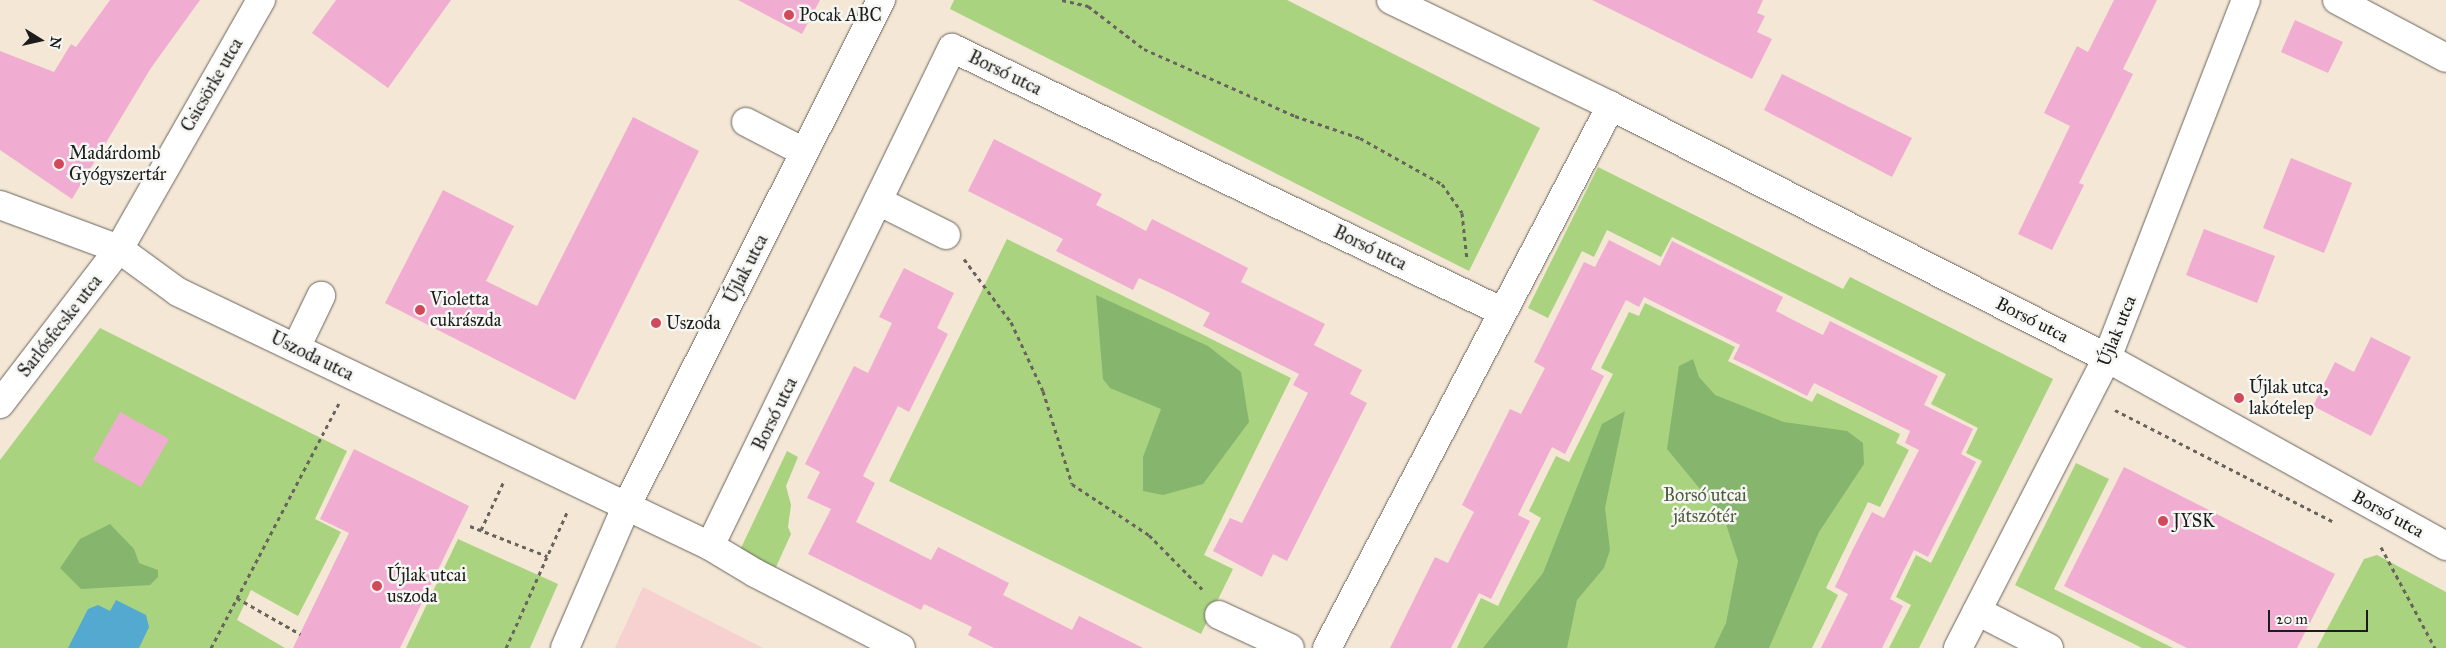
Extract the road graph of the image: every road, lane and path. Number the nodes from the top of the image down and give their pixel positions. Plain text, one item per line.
1 (881, 0) edge
2 (1062, 0) edge
3 (1391, 0) edge
4 (2246, 0) edge
5 (2337, 0) edge
6 (264, 10) edge
7 (2446, 58) edge
8 (1611, 106) junction
9 (746, 122) dead end
10 (804, 152) junction
11 (878, 201) junction
12 (0, 205) edge
13 (946, 235) joint
14 (120, 249) junction
15 (1467, 261) dead end
16 (321, 296) dead end
17 (1503, 312) junction
18 (296, 348) junction
19 (2107, 358) junction
20 (353, 376) junction
21 (0, 404) edge
22 (516, 455) junction
23 (579, 485) junction
24 (626, 507) junction
25 (470, 526) dead end
26 (481, 530) junction
27 (2378, 541) dead end
28 (710, 546) junction
29 (2446, 546) edge
30 (547, 556) junction
31 (237, 598) junction
32 (1977, 611) junction
33 (1219, 614) joint
34 (300, 634) dead end
35 (211, 648) edge
36 (506, 648) edge
37 (565, 648) edge
38 (901, 648) edge
39 (1290, 648) edge
40 (1327, 648) edge
41 (1958, 648) edge
42 (2050, 648) edge
43 (2435, 648) edge

1 - 10 street, Újlak utca
2 - 15 path
3 - 8 street, Borsó utca
4 - 19 street, Újlak utca
5 - 7 street
6 - 14 street, Csicsörke utca
8 - 17 street
8 - 19 street, Borsó utca
9 - 10 street
10 - 24 street, Újlak utca
11 - 13 street
11 - 17 street, Borsó utca
11 - 28 street, Borsó utca
12 - 14 street, Uszoda utca
13 - 33 path
14 - 18 street, Uszoda utca
14 - 21 street, Sarlósfecske utca
16 - 18 street
17 - 40 street
18 - 20 street, Uszoda utca
19 - 29 street, Borsó utca
19 - 32 street, Újlak utca
20 - 22 street, Uszoda utca
20 - 31 path
22 - 23 street, Uszoda utca
22 - 26 path
23 - 24 street, Uszoda utca
23 - 30 path
24 - 28 street
24 - 37 street, Újlak utca
25 - 26 path
26 - 30 path
27 - 43 path
28 - 38 street
30 - 36 path
31 - 34 path
31 - 35 path
32 - 41 street, Újlak utca
32 - 42 street
33 - 39 street

